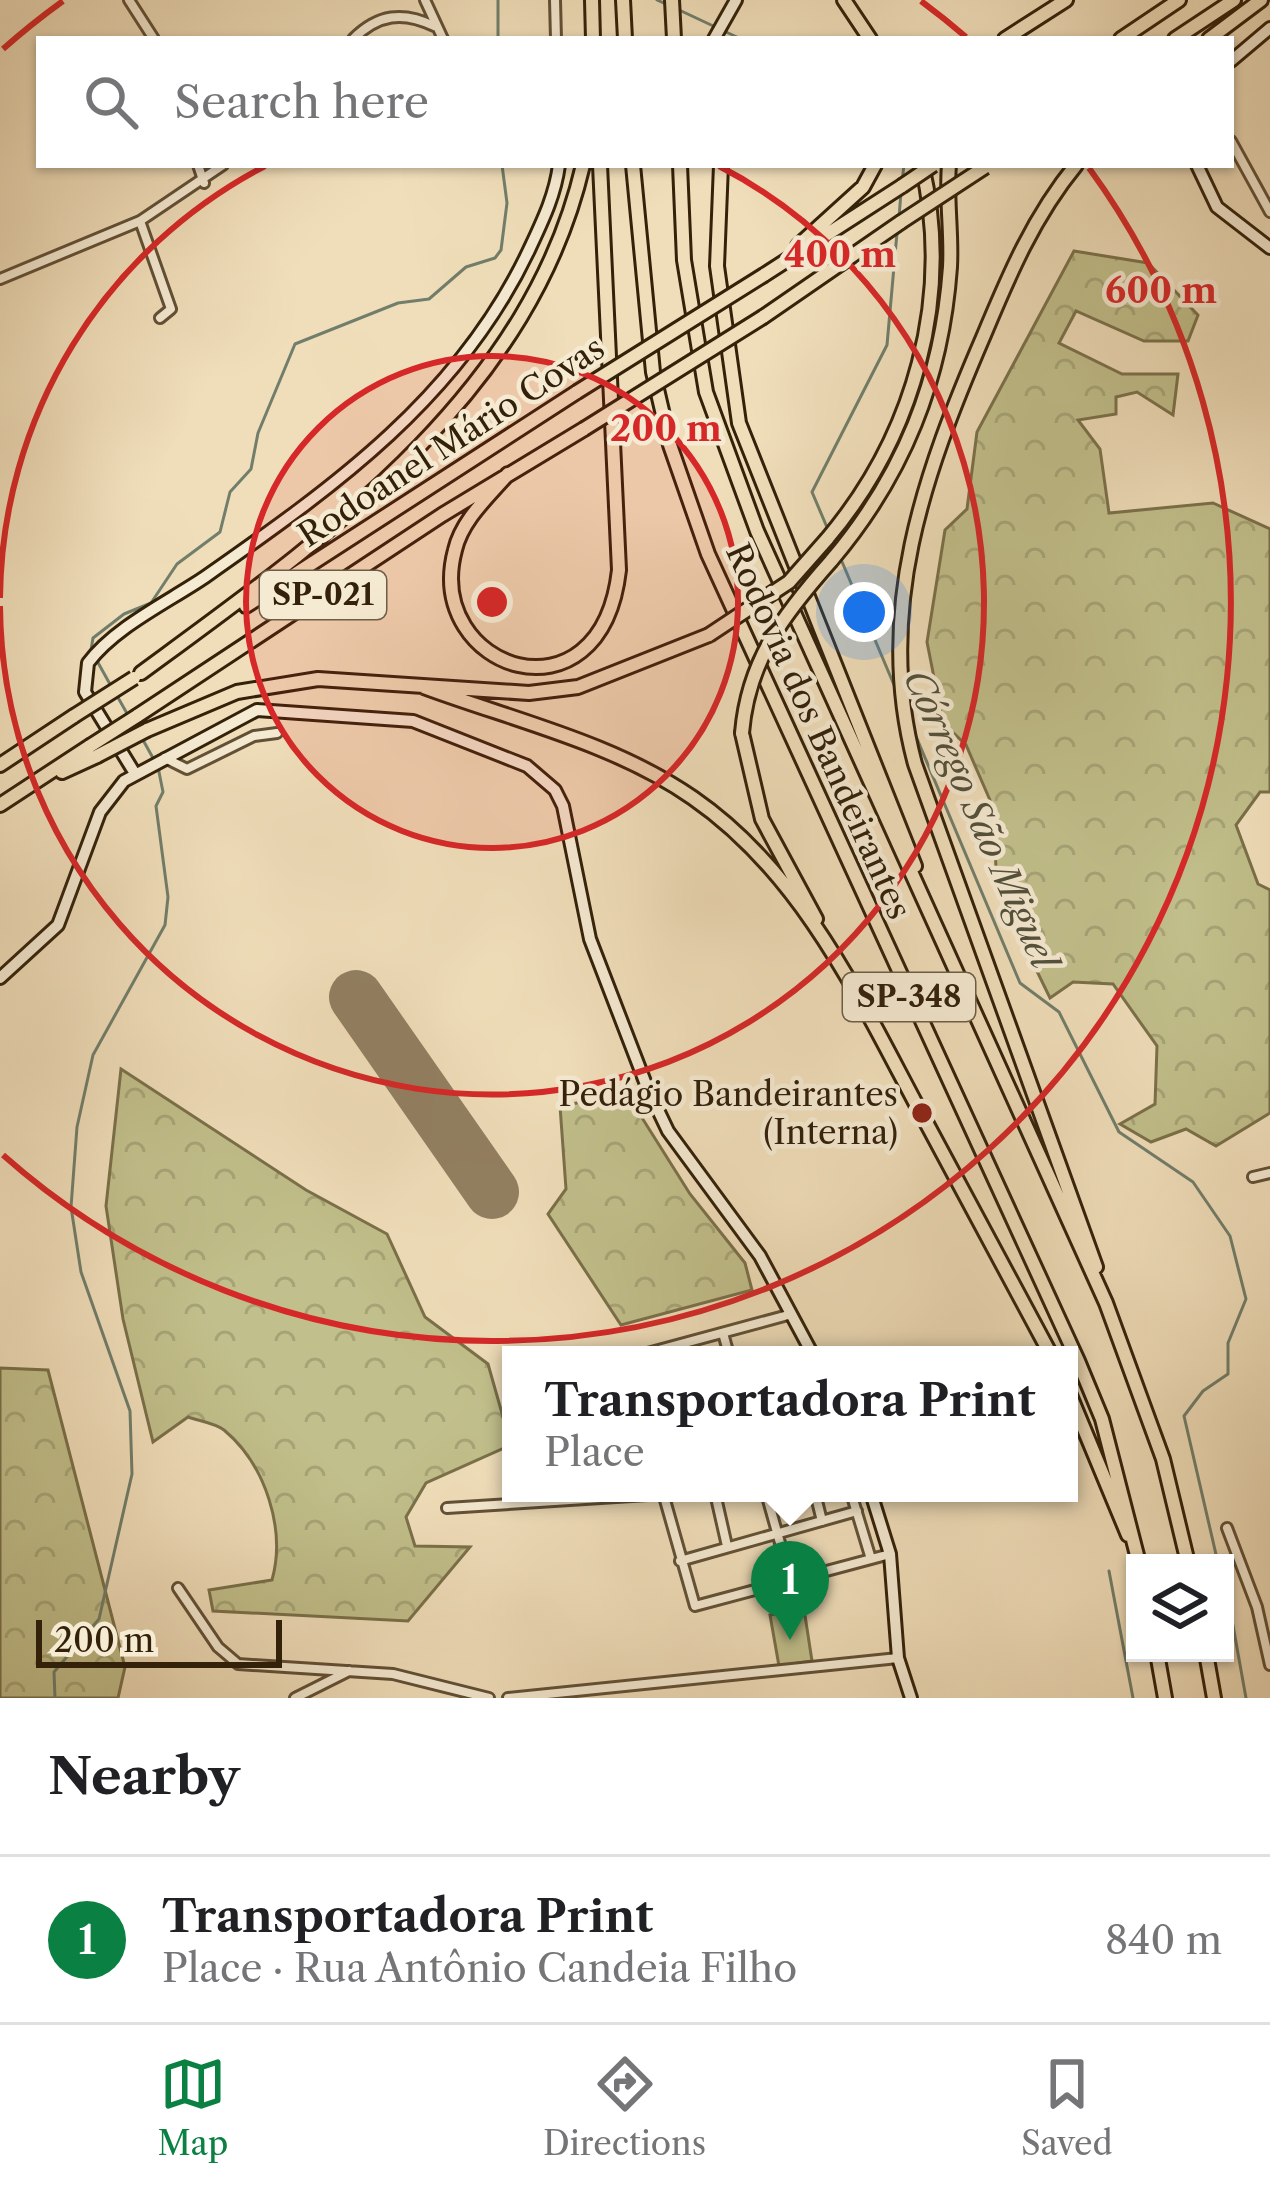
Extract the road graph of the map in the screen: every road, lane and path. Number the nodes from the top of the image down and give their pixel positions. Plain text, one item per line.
1 (129, 0) edge
2 (425, 0) edge
3 (555, 0) edge
4 (592, 0) edge
5 (623, 0) edge
6 (672, 0) edge
7 (736, 0) edge
8 (844, 0) edge
9 (1066, 0) edge
10 (1179, 0) edge
11 (1234, 0) edge
12 (1261, 0) edge
13 (434, 26) junction
14 (1270, 28) edge
15 (674, 34) edge
16 (152, 36) edge
17 (357, 36) edge
18 (441, 36) edge
19 (556, 36) edge
20 (593, 36) edge
21 (625, 36) edge
22 (717, 36) edge
23 (868, 36) edge
24 (1010, 36) edge
25 (1125, 36) edge
26 (1180, 36) edge
27 (1213, 36) edge
28 (1234, 59) edge
29 (1234, 146) edge
30 (199, 168) edge
31 (221, 168) edge
32 (559, 168) edge
33 (583, 168) edge
34 (600, 168) edge
35 (633, 168) edge
36 (680, 168) edge
37 (721, 168) edge
38 (873, 168) edge
39 (922, 168) edge
40 (929, 168) edge
41 (949, 168) edge
42 (984, 168) edge
43 (1074, 168) edge
44 (1198, 168) edge
45 (204, 183) junction
46 (1270, 212) edge
47 (140, 221) junction
48 (1270, 248) edge
49 (770, 271) junction
50 (0, 279) edge
51 (160, 318) dead end
52 (508, 474) junction
53 (137, 676) junction
54 (424, 686) junction
55 (277, 733) dead end
56 (94, 751) junction
57 (164, 757) junction
58 (0, 765) edge
59 (134, 772) junction
60 (0, 806) edge
61 (820, 933) junction
62 (946, 953) junction
63 (0, 978) edge
64 (916, 1104) dead end
65 (927, 1124) dead end
66 (1270, 1173) edge
67 (1252, 1178) dead end
68 (1106, 1303) junction
69 (788, 1315) junction
70 (723, 1333) junction
71 (674, 1346) edge
72 (727, 1346) edge
73 (807, 1346) edge
74 (1046, 1346) edge
75 (1071, 1346) edge
76 (1078, 1361) edge
77 (1078, 1414) edge
78 (514, 1502) edge
79 (536, 1502) edge
80 (665, 1502) edge
81 (717, 1502) edge
82 (768, 1502) edge
83 (817, 1502) edge
84 (854, 1502) edge
85 (875, 1502) edge
86 (511, 1504) junction
87 (447, 1508) dead end
88 (857, 1511) junction
89 (822, 1521) junction
90 (1227, 1528) dead end
91 (776, 1532) junction
92 (727, 1546) junction
93 (890, 1554) junction
94 (1137, 1554) edge
95 (1137, 1554) edge
96 (1186, 1554) edge
97 (872, 1559) junction
98 (680, 1561) junction
99 (790, 1582) junction
100 (178, 1588) dead end
101 (898, 1658) junction
102 (1158, 1662) edge
103 (1208, 1662) edge
104 (1270, 1665) edge
105 (350, 1670) junction
106 (295, 1698) edge
107 (490, 1698) edge
108 (508, 1698) edge
109 (911, 1698) edge
110 (1165, 1698) edge
111 (1214, 1698) edge

1 - 16 street
2 - 13 street
3 - 19 street
4 - 20 highway
5 - 21 highway
6 - 15 highway
7 - 22 main road
8 - 23 highway
9 - 24 highway
10 - 25 highway
11 - 26 highway
12 - 27 highway
13 - 17 street
13 - 18 street
14 - 28 main road
29 - 46 street
30 - 45 street
31 - 45 street
32 - 59 main road
33 - 53 highway
34 - 52 highway
35 - 75 highway, Rodovia dos Bandeirantes / SP-348
36 - 62 highway, Rodovia dos Bandeirantes / SP-348
37 - 62 highway
38 - 49 highway
39 - 54 highway, bridge
40 - 49 highway, Rodoanel Mário Covas / SP-021, bridge
41 - 61 highway, bridge
42 - 52 highway, Rodoanel Mário Covas / SP-021, bridge
43 - 68 highway
44 - 48 main road
45 - 47 street
47 - 50 street
47 - 51 street
49 - 53 highway, Rodoanel Mário Covas / SP-021, bridge
52 - 56 highway, Rodoanel Mário Covas / SP-021, bridge
53 - 58 highway, Rodoanel Mário Covas / SP-021, bridge
54 - 56 highway, bridge
54 - 61 highway
55 - 57 street
56 - 60 highway, Rodoanel Mário Covas / SP-021
57 - 59 main road
57 - 69 main road
59 - 63 main road
61 - 64 highway
62 - 68 highway, Rodovia dos Bandeirantes / SP-348
65 - 74 highway
66 - 67 street
68 - 96 highway, Rodovia dos Bandeirantes / SP-348
69 - 70 street
69 - 73 main road
70 - 71 street
70 - 72 street
76 - 94 highway, Rodovia dos Bandeirantes / SP-348
77 - 95 highway
78 - 86 street
79 - 86 street
80 - 98 street
81 - 92 street
82 - 91 street
83 - 89 street
84 - 88 street
85 - 93 main road
86 - 87 street
88 - 89 street
88 - 97 street
89 - 91 street
90 - 104 street
91 - 92 street
91 - 99 street
92 - 98 street
93 - 97 street
93 - 101 main road
97 - 99 street
98 - 99 street
100 - 105 street
101 - 108 street
101 - 109 main road
102 - 110 highway
103 - 111 highway
105 - 106 street
105 - 107 street

